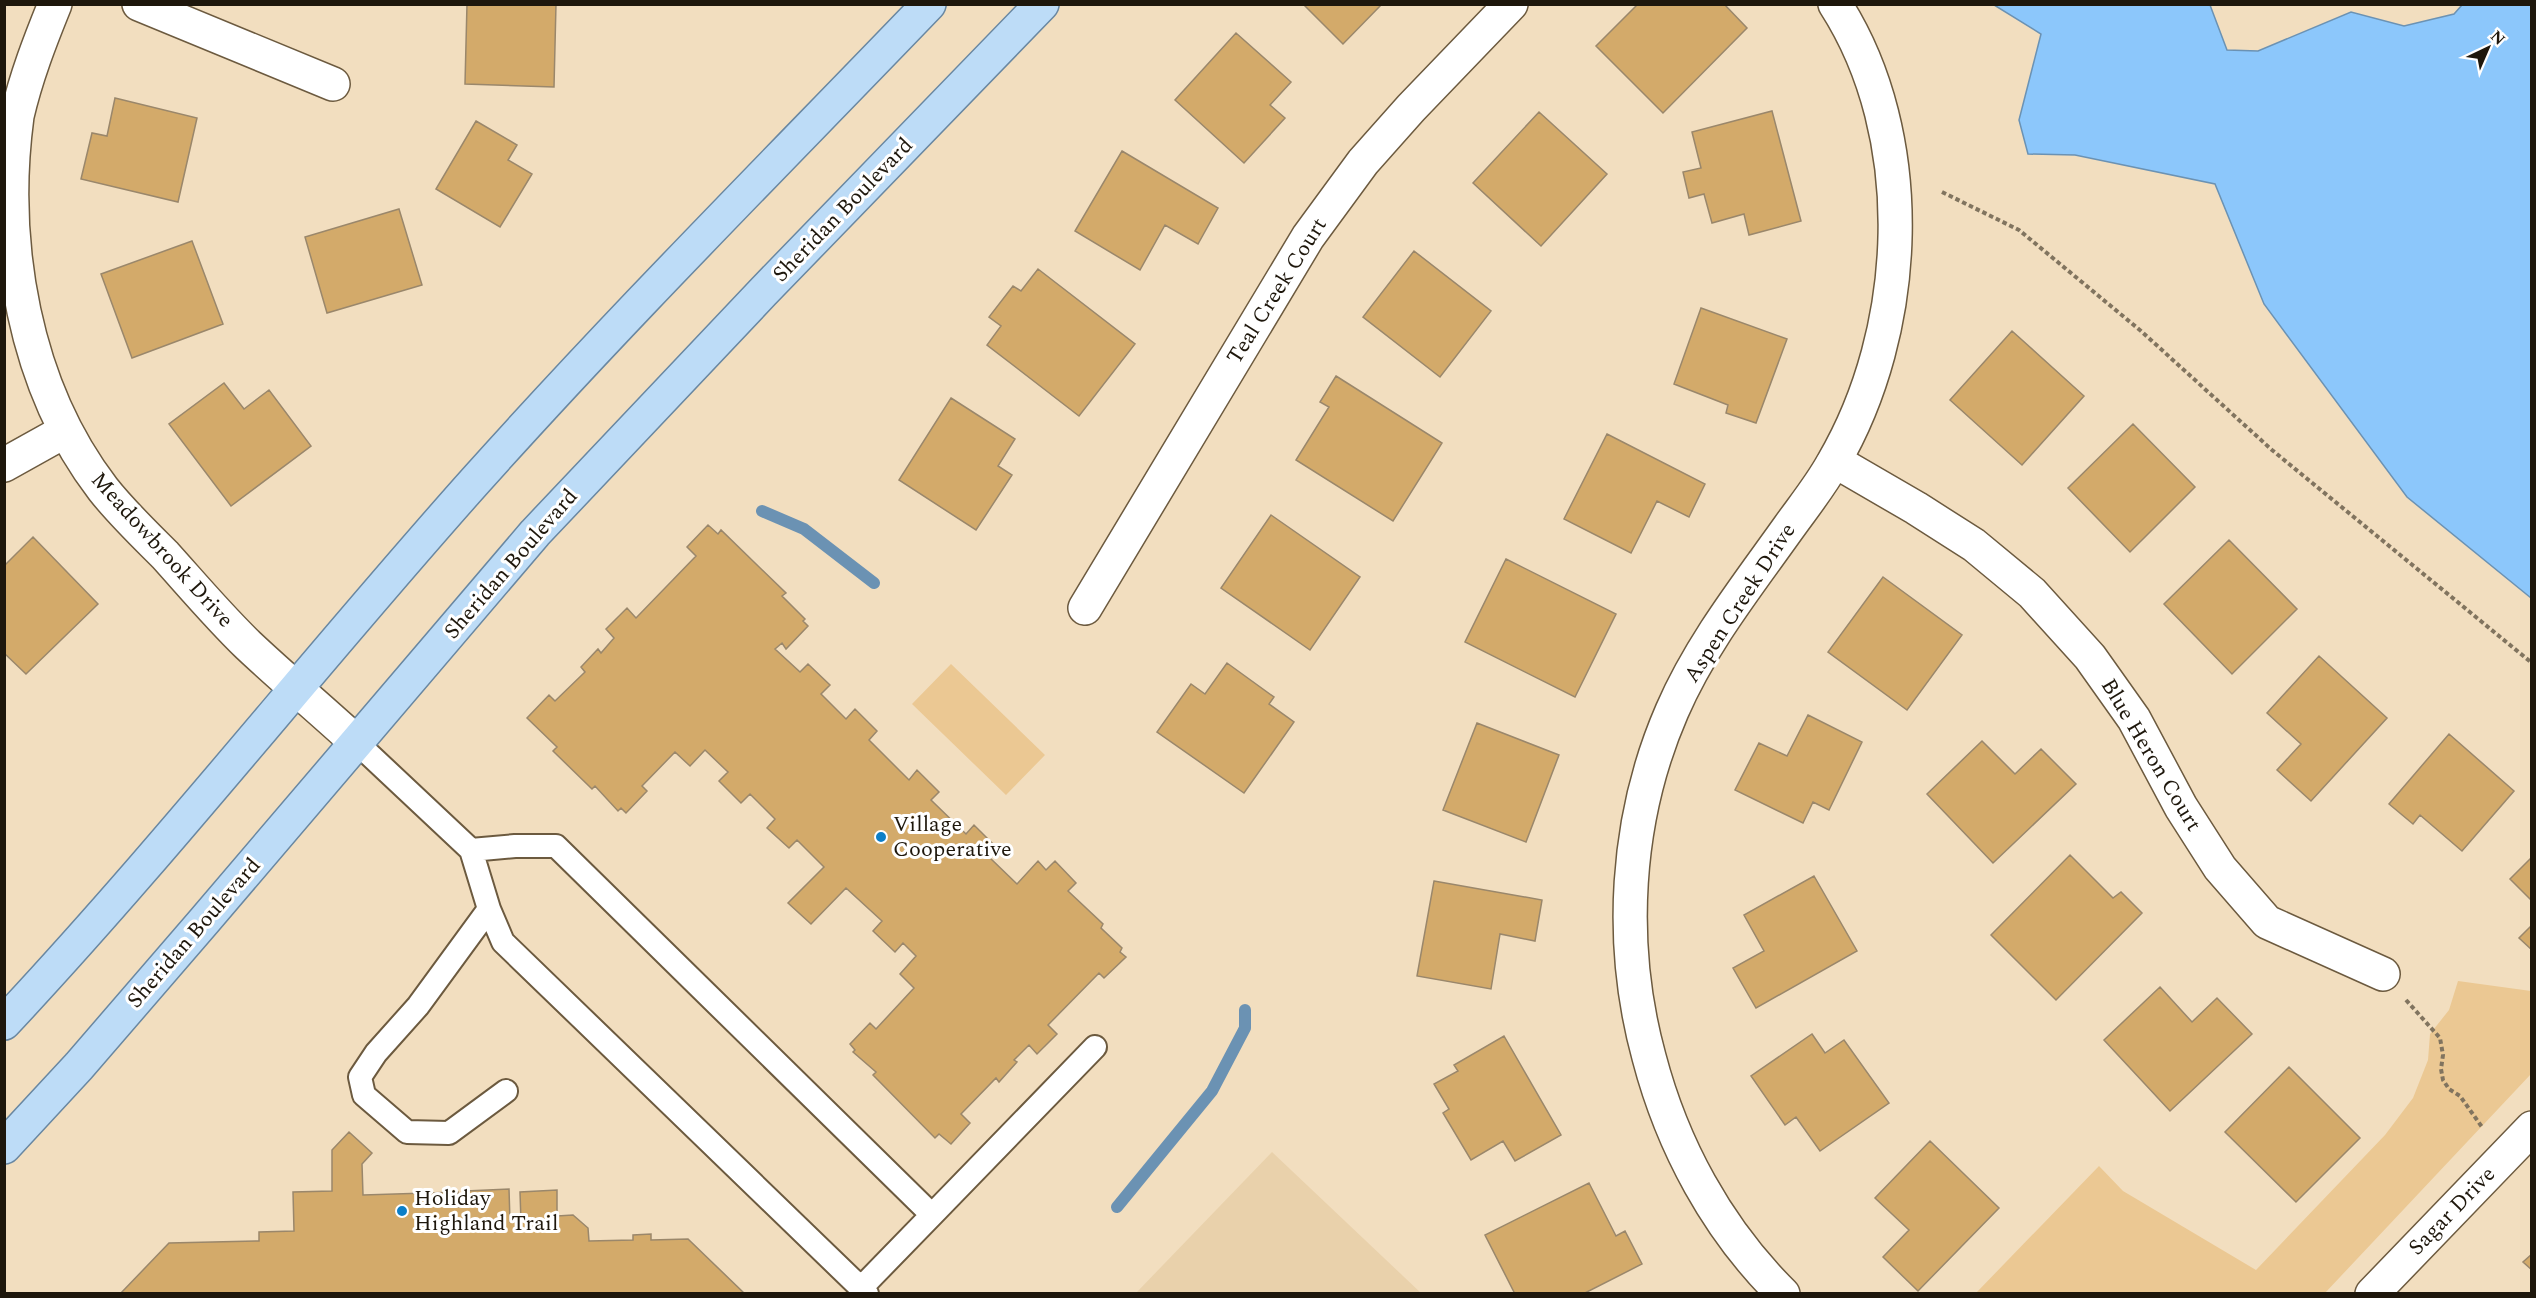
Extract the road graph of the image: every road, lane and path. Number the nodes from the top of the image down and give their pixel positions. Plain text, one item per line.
1 (55, 4) edge
2 (139, 4) edge
3 (929, 4) edge
4 (1042, 4) edge
5 (1512, 4) edge
6 (1835, 4) edge
7 (333, 84) dead end
8 (1942, 192) dead end
9 (65, 431) junction
10 (1834, 461) junction
11 (4, 465) edge
12 (1085, 608) dead end
13 (2532, 663) edge
14 (295, 687) junction
15 (356, 742) junction
16 (471, 850) junction
17 (489, 909) junction
18 (2384, 974) joint
19 (4, 1023) edge
20 (1095, 1047) dead end
21 (507, 1091) dead end
22 (2532, 1128) edge
23 (4, 1147) edge
24 (2505, 1155) junction
25 (932, 1215) junction
26 (864, 1291) edge
27 (1783, 1293) edge
28 (2372, 1293) edge

1 - 9 street, Meadowbrook Drive
2 - 7 street
3 - 14 main road
4 - 15 main road, Sheridan Boulevard
5 - 12 street, Teal Creek Court
6 - 10 street, Aspen Creek Drive
8 - 13 path
9 - 11 street
9 - 14 street, Meadowbrook Drive
10 - 18 street, Blue Heron Court
10 - 27 street, Aspen Creek Drive
14 - 15 street, Meadowbrook Drive
14 - 19 main road
15 - 16 lane
15 - 23 main road, Sheridan Boulevard
16 - 17 lane
16 - 25 lane
17 - 21 lane
17 - 26 lane
18 - 24 path
20 - 25 lane
22 - 24 street, Sagar Drive
24 - 28 street, Sagar Drive
25 - 26 lane

